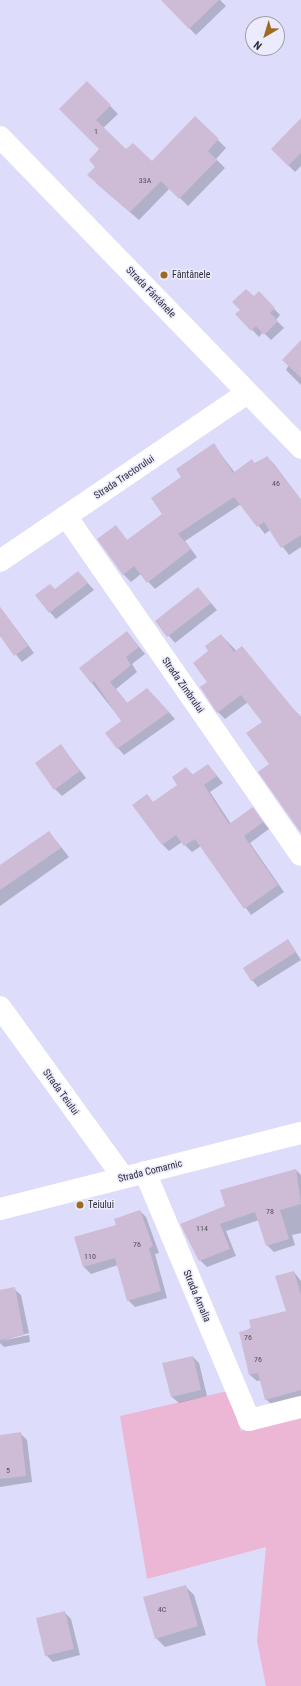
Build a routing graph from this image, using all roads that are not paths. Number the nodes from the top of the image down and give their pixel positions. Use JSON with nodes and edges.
{"nodes":[{"id":1,"x":4,"y":147,"type":"edge"},
{"id":2,"x":248,"y":393,"type":"junction"},
{"id":3,"x":301,"y":448,"type":"edge"},
{"id":4,"x":66,"y":516,"type":"junction"},
{"id":5,"x":0,"y":561,"type":"edge"},
{"id":6,"x":301,"y":855,"type":"edge"},
{"id":7,"x":0,"y":1007,"type":"edge"},
{"id":8,"x":301,"y":1133,"type":"edge"},
{"id":9,"x":145,"y":1172,"type":"junction"},
{"id":10,"x":123,"y":1177,"type":"junction"},
{"id":11,"x":0,"y":1209,"type":"edge"},
{"id":12,"x":301,"y":1407,"type":"edge"}],
"edges":[{"from":1,"to":2,"type":"street","name":"Strada Fântânele"},
{"from":2,"to":3,"type":"street","name":"Strada Fântânele"},
{"from":2,"to":4,"type":"street","name":"Strada Tractorului"},
{"from":4,"to":5,"type":"street","name":"Strada Tractorului"},
{"from":4,"to":6,"type":"street","name":"Strada Zimbrului"},
{"from":7,"to":10,"type":"street","name":"Strada Teiului"},
{"from":8,"to":9,"type":"street","name":"Strada Comarnic"},
{"from":9,"to":10,"type":"street","name":"Strada Comarnic"},
{"from":9,"to":12,"type":"street","name":"Strada Amalia"},
{"from":10,"to":11,"type":"street","name":"Strada Comarnic"}]}
